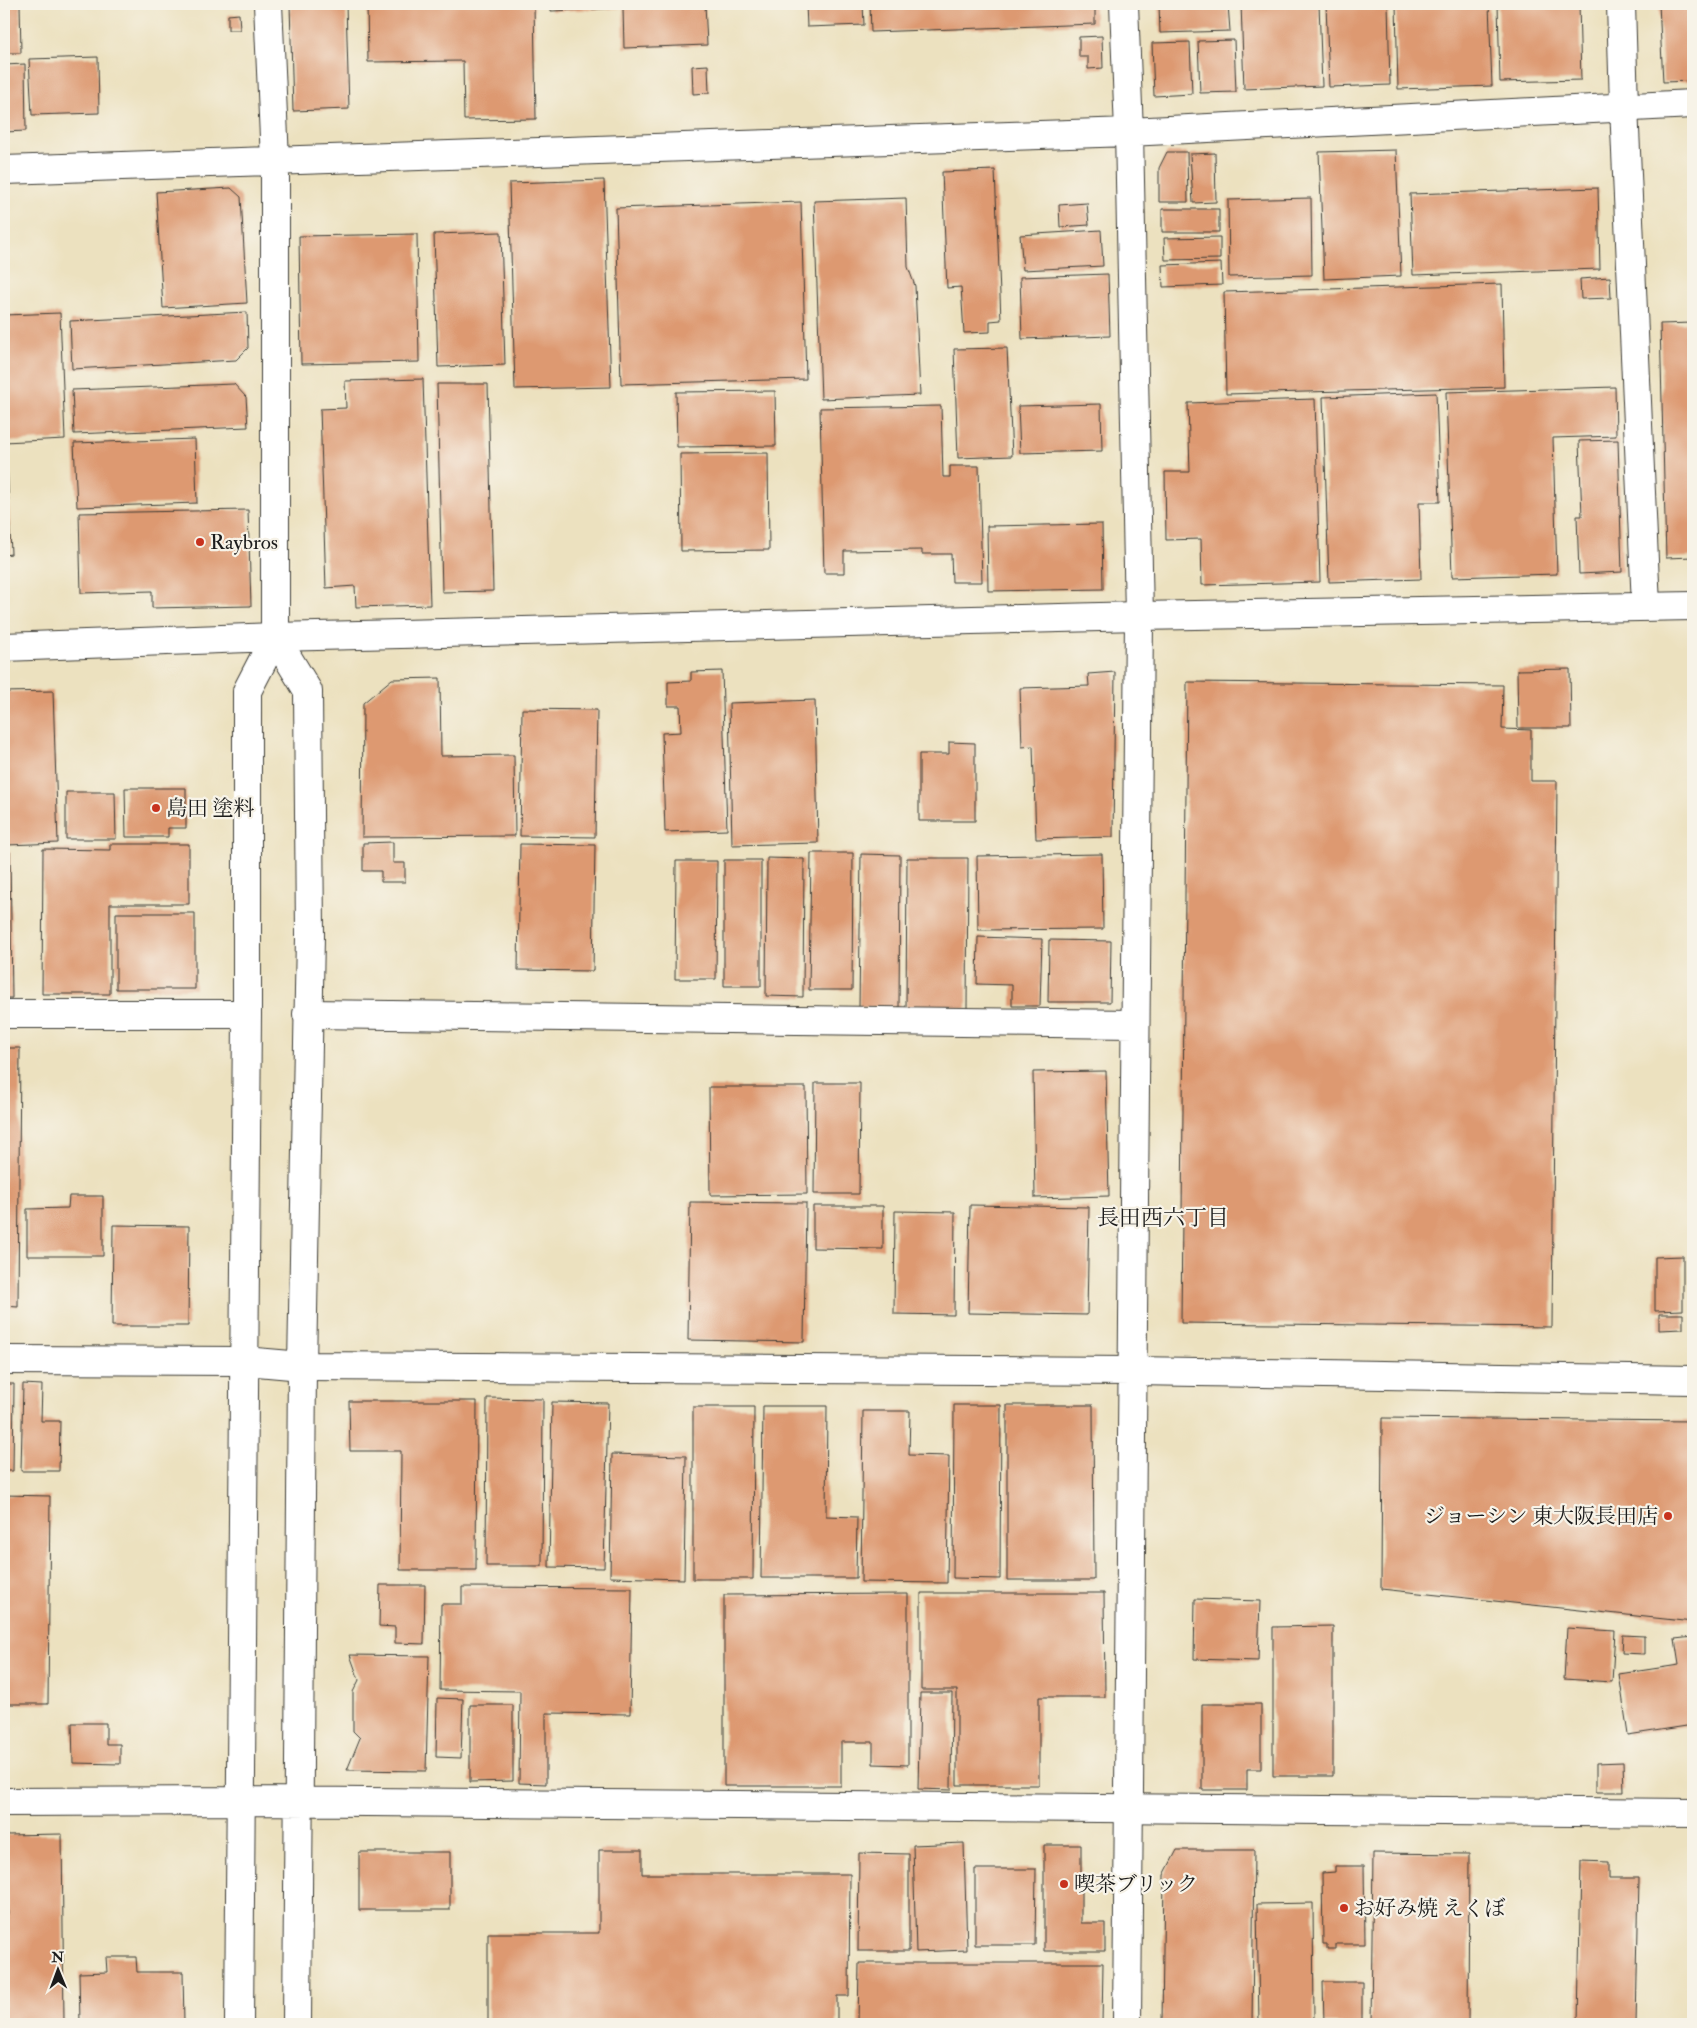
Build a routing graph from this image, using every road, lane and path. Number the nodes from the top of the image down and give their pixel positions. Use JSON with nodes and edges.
{"nodes":[{"id":1,"x":268,"y":4,"type":"edge"},
{"id":2,"x":1124,"y":4,"type":"edge"},
{"id":3,"x":1621,"y":4,"type":"edge"},
{"id":4,"x":1693,"y":104,"type":"edge"},
{"id":5,"x":1624,"y":106,"type":"junction"},
{"id":6,"x":1129,"y":132,"type":"junction"},
{"id":7,"x":275,"y":160,"type":"junction"},
{"id":8,"x":4,"y":170,"type":"edge"},
{"id":9,"x":1646,"y":606,"type":"junction"},
{"id":10,"x":1693,"y":606,"type":"edge"},
{"id":11,"x":1139,"y":616,"type":"junction"},
{"id":12,"x":275,"y":638,"type":"junction"},
{"id":13,"x":4,"y":647,"type":"edge"},
{"id":14,"x":4,"y":1014,"type":"edge"},
{"id":15,"x":247,"y":1014,"type":"junction"},
{"id":16,"x":307,"y":1014,"type":"junction"},
{"id":17,"x":1134,"y":1024,"type":"junction"},
{"id":18,"x":4,"y":1360,"type":"edge"},
{"id":19,"x":245,"y":1361,"type":"junction"},
{"id":20,"x":302,"y":1366,"type":"junction"},
{"id":21,"x":1133,"y":1371,"type":"junction"},
{"id":22,"x":1693,"y":1380,"type":"edge"},
{"id":23,"x":240,"y":1801,"type":"junction"},
{"id":24,"x":4,"y":1802,"type":"edge"},
{"id":25,"x":299,"y":1802,"type":"junction"},
{"id":26,"x":1128,"y":1808,"type":"junction"},
{"id":27,"x":1693,"y":1812,"type":"edge"},
{"id":28,"x":239,"y":2024,"type":"edge"},
{"id":29,"x":297,"y":2024,"type":"edge"},
{"id":30,"x":1127,"y":2024,"type":"edge"}],
"edges":[{"from":1,"to":7,"type":"street"},
{"from":2,"to":6,"type":"street"},
{"from":3,"to":5,"type":"street"},
{"from":4,"to":5,"type":"street"},
{"from":5,"to":6,"type":"street"},
{"from":5,"to":9,"type":"street"},
{"from":6,"to":7,"type":"street"},
{"from":6,"to":11,"type":"street"},
{"from":7,"to":8,"type":"street"},
{"from":7,"to":12,"type":"street"},
{"from":9,"to":10,"type":"street"},
{"from":9,"to":11,"type":"street"},
{"from":11,"to":12,"type":"street"},
{"from":11,"to":17,"type":"street"},
{"from":12,"to":13,"type":"street"},
{"from":12,"to":15,"type":"street"},
{"from":12,"to":16,"type":"street"},
{"from":14,"to":15,"type":"street"},
{"from":15,"to":19,"type":"street"},
{"from":16,"to":17,"type":"street"},
{"from":16,"to":20,"type":"street"},
{"from":17,"to":21,"type":"street"},
{"from":18,"to":19,"type":"street"},
{"from":19,"to":20,"type":"street"},
{"from":19,"to":23,"type":"street"},
{"from":20,"to":21,"type":"street"},
{"from":20,"to":25,"type":"street"},
{"from":21,"to":22,"type":"street"},
{"from":21,"to":26,"type":"street"},
{"from":23,"to":24,"type":"street"},
{"from":23,"to":25,"type":"street"},
{"from":23,"to":28,"type":"street"},
{"from":25,"to":26,"type":"street"},
{"from":25,"to":29,"type":"street"},
{"from":26,"to":27,"type":"street"},
{"from":26,"to":30,"type":"street"}]}
